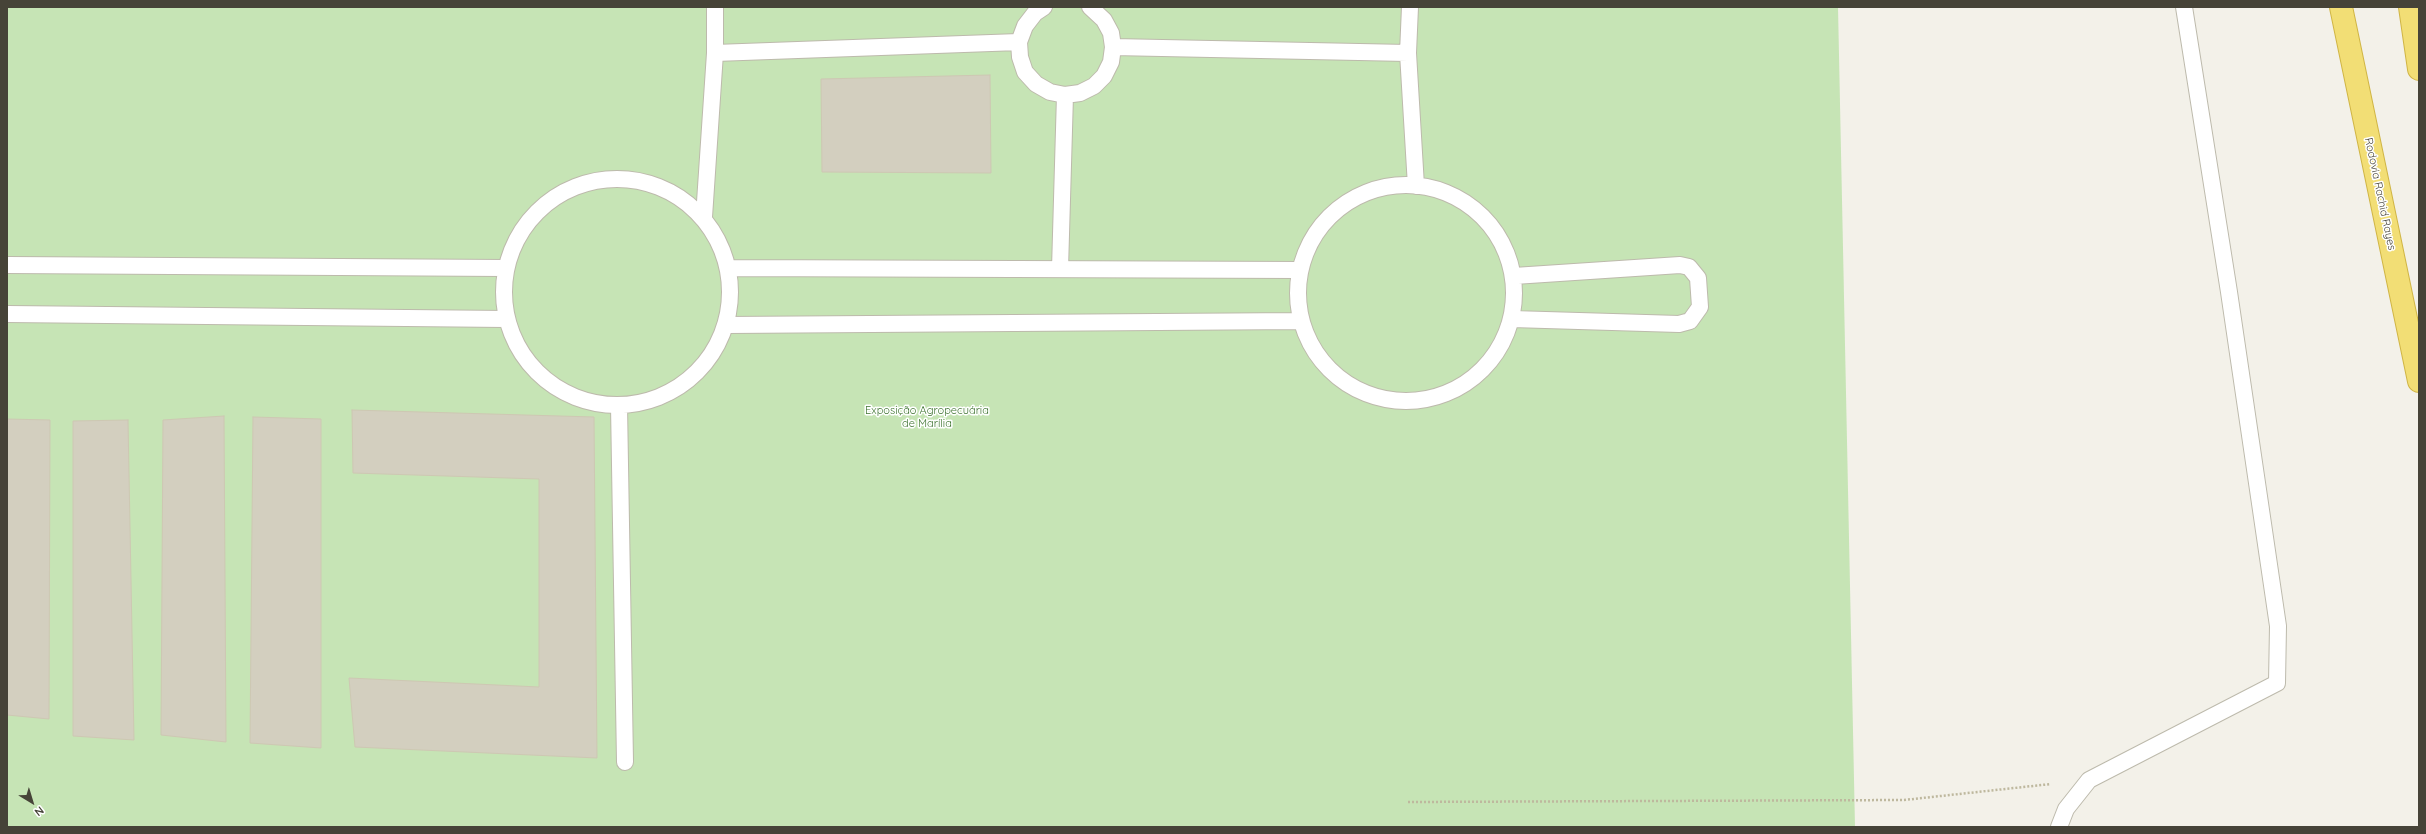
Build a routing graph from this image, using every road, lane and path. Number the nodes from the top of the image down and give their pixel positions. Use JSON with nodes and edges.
{"nodes":[{"id":1,"x":715,"y":7,"type":"edge"},
{"id":2,"x":1044,"y":7,"type":"edge"},
{"id":3,"x":1090,"y":7,"type":"edge"},
{"id":4,"x":1410,"y":7,"type":"edge"},
{"id":5,"x":2184,"y":7,"type":"edge"},
{"id":6,"x":2341,"y":7,"type":"edge"},
{"id":7,"x":2410,"y":7,"type":"edge"},
{"id":8,"x":1019,"y":42,"type":"junction"},
{"id":9,"x":1113,"y":47,"type":"junction"},
{"id":10,"x":715,"y":53,"type":"junction"},
{"id":11,"x":1408,"y":53,"type":"junction"},
{"id":12,"x":2419,"y":69,"type":"edge"},
{"id":13,"x":1065,"y":95,"type":"junction"},
{"id":14,"x":1416,"y":186,"type":"junction"},
{"id":15,"x":704,"y":216,"type":"junction"},
{"id":16,"x":7,"y":265,"type":"edge"},
{"id":17,"x":505,"y":268,"type":"junction"},
{"id":18,"x":729,"y":268,"type":"junction"},
{"id":19,"x":1060,"y":270,"type":"junction"},
{"id":20,"x":1300,"y":270,"type":"junction"},
{"id":21,"x":1514,"y":276,"type":"junction"},
{"id":22,"x":7,"y":314,"type":"edge"},
{"id":23,"x":506,"y":319,"type":"junction"},
{"id":24,"x":1512,"y":319,"type":"junction"},
{"id":25,"x":1301,"y":321,"type":"junction"},
{"id":26,"x":727,"y":325,"type":"junction"},
{"id":27,"x":2419,"y":381,"type":"edge"},
{"id":28,"x":619,"y":405,"type":"junction"},
{"id":29,"x":625,"y":762,"type":"dead end"},
{"id":30,"x":2089,"y":780,"type":"junction"},
{"id":31,"x":1408,"y":802,"type":"dead end"},
{"id":32,"x":2059,"y":827,"type":"edge"}],
"edges":[{"from":1,"to":10,"type":"lane"},
{"from":2,"to":8,"type":"lane"},
{"from":3,"to":9,"type":"lane"},
{"from":4,"to":11,"type":"lane"},
{"from":5,"to":30,"type":"lane"},
{"from":6,"to":27,"type":"highway","name":"Rodovia Rachid Rayes"},
{"from":7,"to":12,"type":"highway"},
{"from":8,"to":10,"type":"lane"},
{"from":8,"to":13,"type":"lane"},
{"from":9,"to":11,"type":"lane"},
{"from":9,"to":13,"type":"lane"},
{"from":10,"to":15,"type":"lane"},
{"from":11,"to":14,"type":"lane"},
{"from":13,"to":19,"type":"lane"},
{"from":14,"to":20,"type":"lane"},
{"from":14,"to":21,"type":"lane"},
{"from":15,"to":17,"type":"lane"},
{"from":15,"to":18,"type":"lane"},
{"from":16,"to":17,"type":"lane"},
{"from":17,"to":23,"type":"lane"},
{"from":18,"to":19,"type":"lane"},
{"from":18,"to":26,"type":"lane"},
{"from":19,"to":20,"type":"lane"},
{"from":20,"to":25,"type":"lane"},
{"from":21,"to":24,"type":"lane"},
{"from":21,"to":24,"type":"lane"},
{"from":22,"to":23,"type":"lane"},
{"from":23,"to":28,"type":"lane"},
{"from":24,"to":25,"type":"lane"},
{"from":25,"to":26,"type":"lane"},
{"from":26,"to":28,"type":"lane"},
{"from":28,"to":29,"type":"lane"},
{"from":30,"to":31,"type":"path"},
{"from":30,"to":32,"type":"lane"}]}
